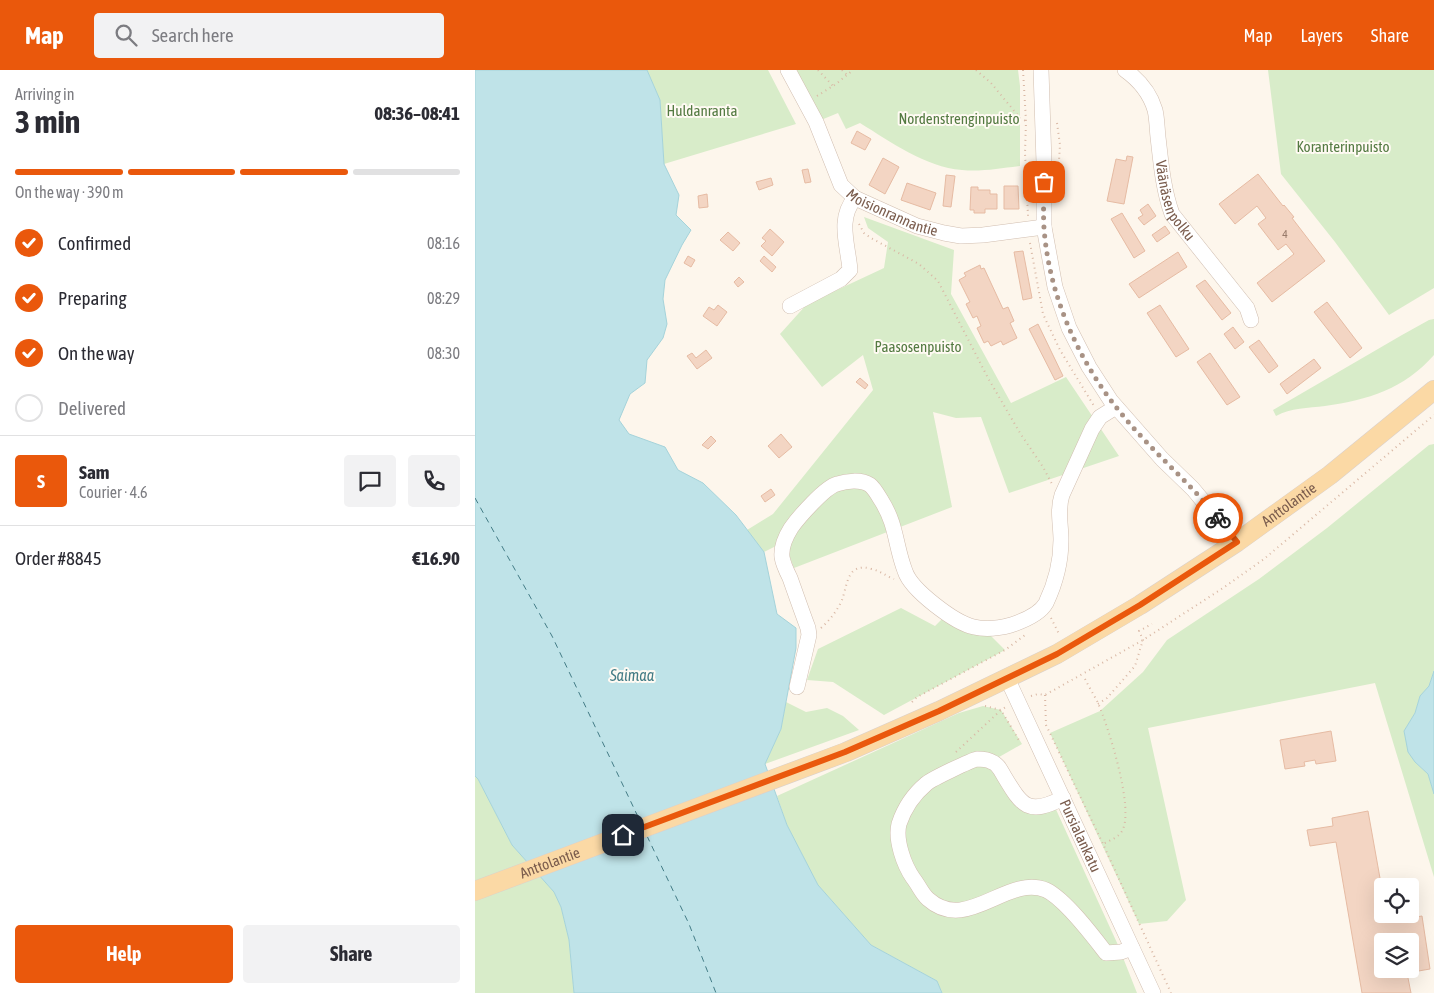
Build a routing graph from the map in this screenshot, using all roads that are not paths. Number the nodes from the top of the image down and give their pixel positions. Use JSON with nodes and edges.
{"nodes":[{"id":1,"x":788,"y":70,"type":"edge"},
{"id":2,"x":1041,"y":70,"type":"edge"},
{"id":3,"x":1125,"y":70,"type":"edge"},
{"id":4,"x":852,"y":202,"type":"junction"},
{"id":5,"x":1044,"y":227,"type":"junction"},
{"id":6,"x":790,"y":306,"type":"dead end"},
{"id":7,"x":1251,"y":320,"type":"dead end"},
{"id":8,"x":1434,"y":390,"type":"edge"},
{"id":9,"x":1116,"y":407,"type":"junction"},
{"id":10,"x":1237,"y":542,"type":"junction"},
{"id":11,"x":1007,"y":678,"type":"junction"},
{"id":12,"x":797,"y":687,"type":"dead end"},
{"id":13,"x":1063,"y":798,"type":"junction"},
{"id":14,"x":475,"y":891,"type":"edge"},
{"id":15,"x":1133,"y":948,"type":"junction"},
{"id":16,"x":1153,"y":993,"type":"edge"}],
"edges":[{"from":1,"to":4,"type":"street","name":"Moisionrannantie"},
{"from":2,"to":5,"type":"street"},
{"from":3,"to":7,"type":"street","name":"Väänäsenpolku"},
{"from":4,"to":5,"type":"street","name":"Moisionrannantie"},
{"from":4,"to":6,"type":"street"},
{"from":5,"to":9,"type":"street"},
{"from":8,"to":10,"type":"main road","name":"Anttolantie"},
{"from":9,"to":10,"type":"street"},
{"from":9,"to":12,"type":"street"},
{"from":10,"to":11,"type":"main road","name":"Anttolantie"},
{"from":11,"to":13,"type":"street","name":"Pursialankatu"},
{"from":11,"to":14,"type":"main road","name":"Anttolantie"},
{"from":13,"to":15,"type":"street","name":"Pursialankatu"},
{"from":13,"to":15,"type":"street"},
{"from":15,"to":16,"type":"street","name":"Pursialankatu"}]}
